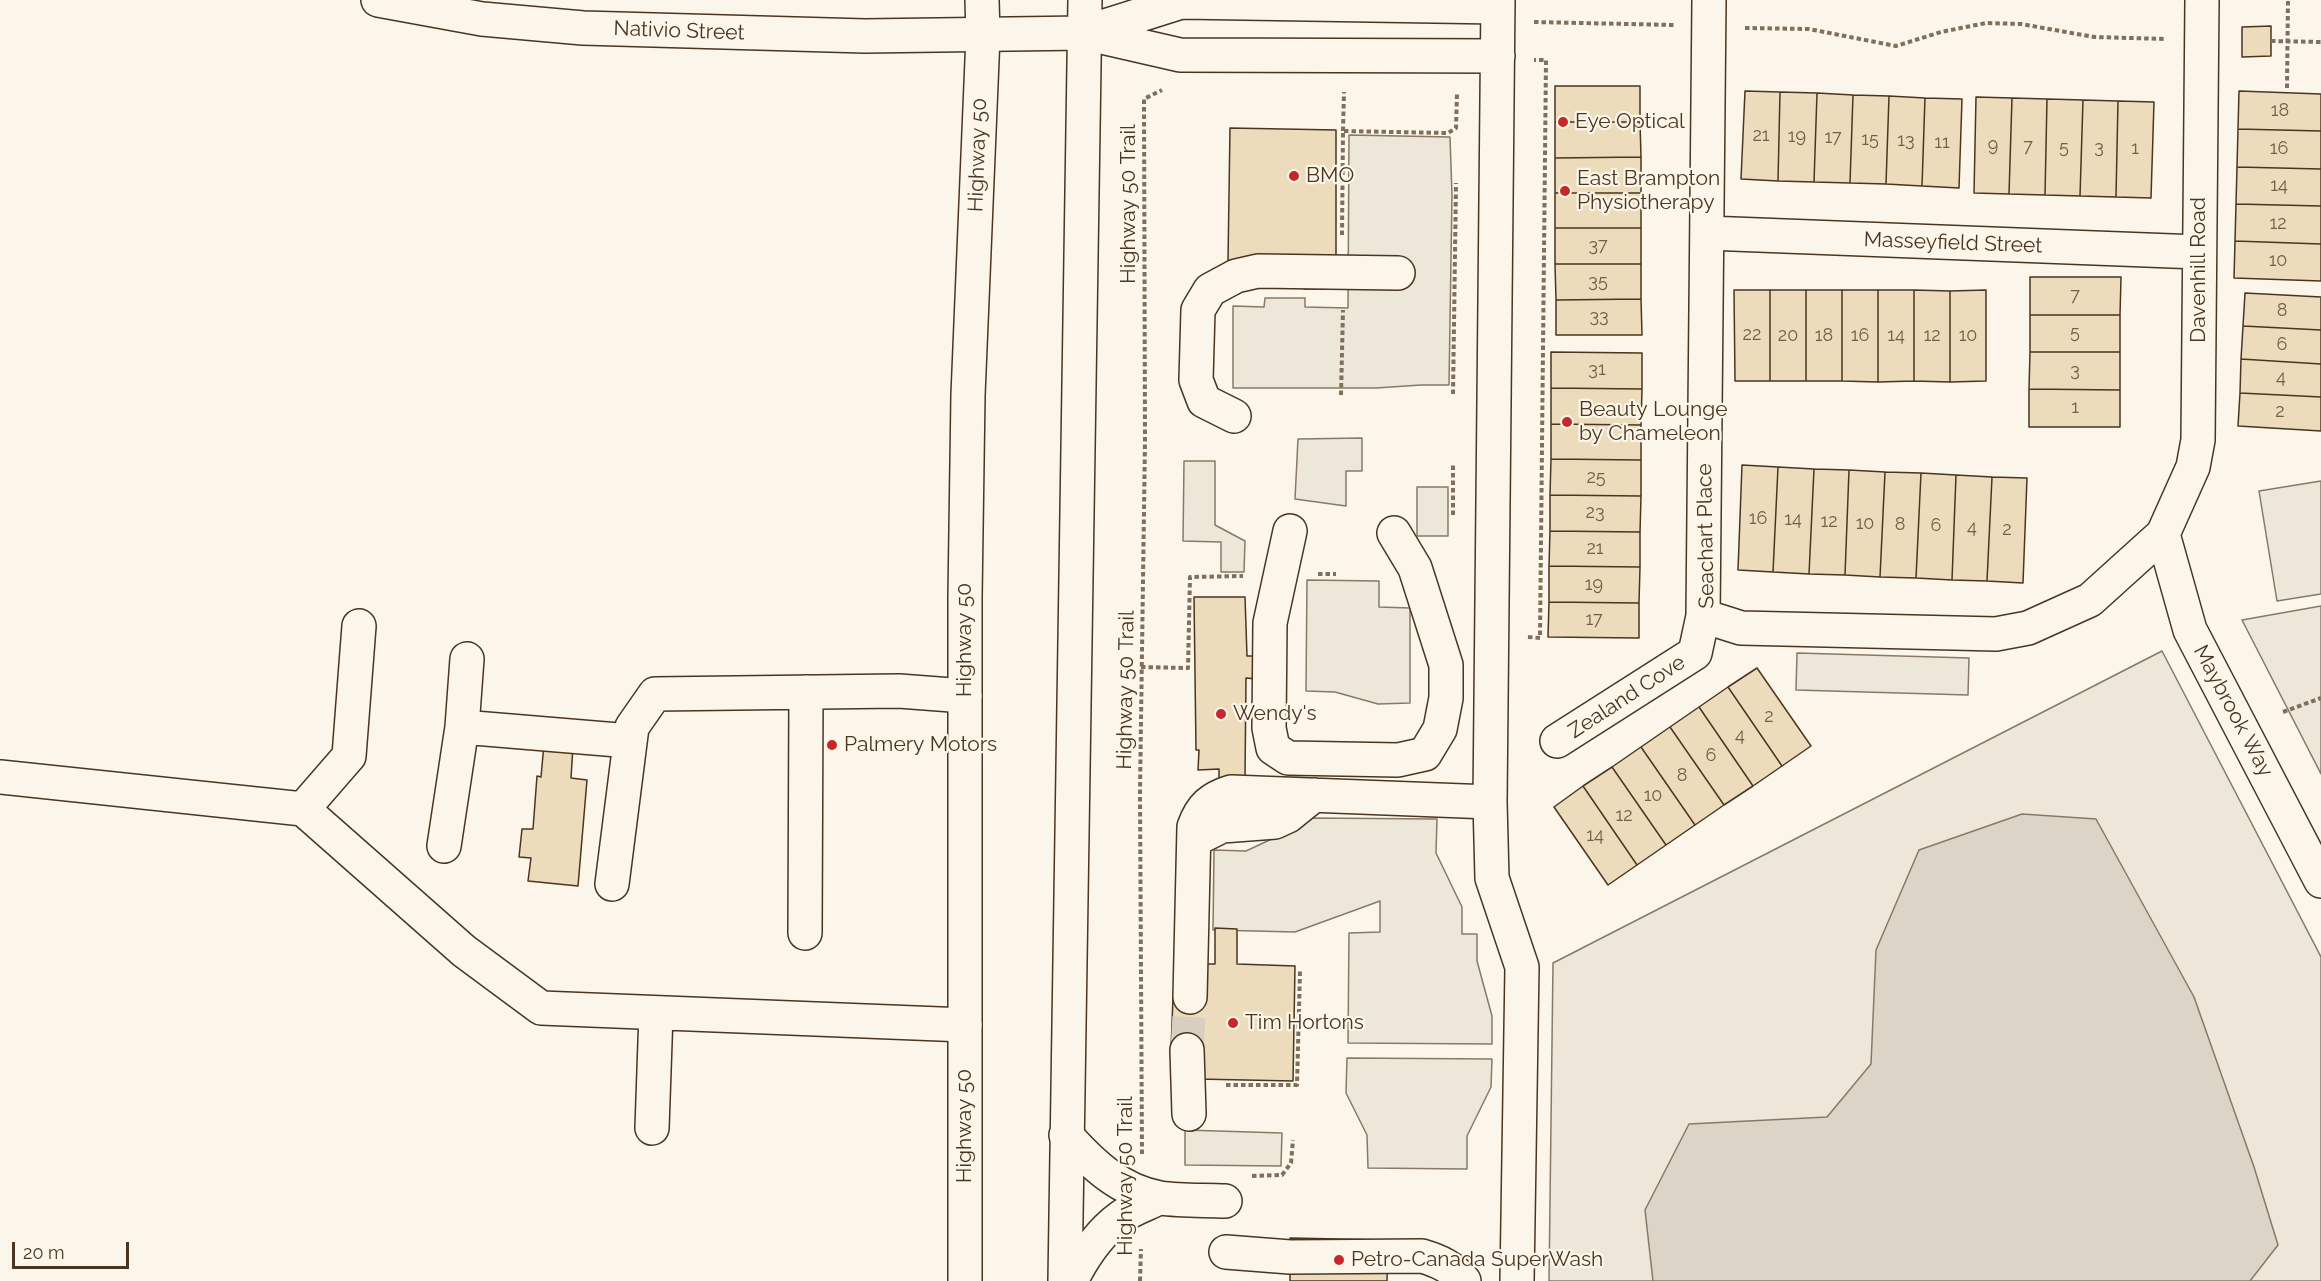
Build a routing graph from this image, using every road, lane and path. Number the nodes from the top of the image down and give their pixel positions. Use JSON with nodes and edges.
{"nodes":[{"id":1,"x":378,"y":0,"type":"edge"},
{"id":2,"x":982,"y":0,"type":"edge"},
{"id":3,"x":1085,"y":0,"type":"edge"},
{"id":4,"x":1709,"y":0,"type":"edge"},
{"id":5,"x":2202,"y":0,"type":"edge"},
{"id":6,"x":2288,"y":0,"type":"edge"},
{"id":7,"x":1498,"y":4,"type":"edge"},
{"id":8,"x":1527,"y":22,"type":"dead end"},
{"id":9,"x":1681,"y":25,"type":"dead end"},
{"id":10,"x":1735,"y":28,"type":"dead end"},
{"id":11,"x":1084,"y":33,"type":"junction"},
{"id":12,"x":983,"y":36,"type":"junction"},
{"id":13,"x":2176,"y":40,"type":"dead end"},
{"id":14,"x":2271,"y":41,"type":"dead end"},
{"id":15,"x":2288,"y":41,"type":"junction"},
{"id":16,"x":2321,"y":42,"type":"edge"},
{"id":17,"x":1513,"y":58,"type":"junction"},
{"id":18,"x":2287,"y":88,"type":"dead end"},
{"id":19,"x":1457,"y":93,"type":"dead end"},
{"id":20,"x":1144,"y":99,"type":"dead end"},
{"id":21,"x":1456,"y":183,"type":"dead end"},
{"id":22,"x":1707,"y":234,"type":"junction"},
{"id":23,"x":1341,"y":246,"type":"dead end"},
{"id":24,"x":2198,"y":252,"type":"junction"},
{"id":25,"x":1398,"y":273,"type":"dead end"},
{"id":26,"x":1343,"y":302,"type":"dead end"},
{"id":27,"x":1453,"y":394,"type":"dead end"},
{"id":28,"x":1341,"y":395,"type":"dead end"},
{"id":29,"x":1234,"y":416,"type":"dead end"},
{"id":30,"x":1290,"y":531,"type":"dead end"},
{"id":31,"x":1394,"y":533,"type":"dead end"},
{"id":32,"x":2163,"y":534,"type":"junction"},
{"id":33,"x":1253,"y":575,"type":"dead end"},
{"id":34,"x":1703,"y":616,"type":"junction"},
{"id":35,"x":359,"y":626,"type":"dead end"},
{"id":36,"x":1519,"y":637,"type":"dead end"},
{"id":37,"x":467,"y":659,"type":"dead end"},
{"id":38,"x":1141,"y":667,"type":"junction"},
{"id":39,"x":806,"y":692,"type":"junction"},
{"id":40,"x":965,"y":696,"type":"junction"},
{"id":41,"x":2321,"y":698,"type":"edge"},
{"id":42,"x":2283,"y":712,"type":"dead end"},
{"id":43,"x":462,"y":727,"type":"junction"},
{"id":44,"x":630,"y":741,"type":"junction"},
{"id":45,"x":1557,"y":741,"type":"dead end"},
{"id":46,"x":0,"y":777,"type":"edge"},
{"id":47,"x":1490,"y":802,"type":"junction"},
{"id":48,"x":303,"y":809,"type":"junction"},
{"id":49,"x":444,"y":846,"type":"dead end"},
{"id":50,"x":2321,"y":881,"type":"edge"},
{"id":51,"x":612,"y":884,"type":"dead end"},
{"id":52,"x":805,"y":933,"type":"dead end"},
{"id":53,"x":1300,"y":972,"type":"dead end"},
{"id":54,"x":1190,"y":997,"type":"tunnel mouth"},
{"id":55,"x":656,"y":1013,"type":"junction"},
{"id":56,"x":965,"y":1025,"type":"junction"},
{"id":57,"x":1187,"y":1050,"type":"tunnel mouth"},
{"id":58,"x":1216,"y":1085,"type":"dead end"},
{"id":59,"x":1189,"y":1114,"type":"dead end"},
{"id":60,"x":652,"y":1128,"type":"dead end"},
{"id":61,"x":1066,"y":1135,"type":"junction"},
{"id":62,"x":1148,"y":1199,"type":"junction"},
{"id":63,"x":1225,"y":1201,"type":"dead end"},
{"id":64,"x":1226,"y":1252,"type":"dead end"},
{"id":65,"x":1460,"y":1280,"type":"edge"},
{"id":66,"x":964,"y":1281,"type":"edge"},
{"id":67,"x":1065,"y":1281,"type":"edge"},
{"id":68,"x":1071,"y":1281,"type":"edge"},
{"id":69,"x":1140,"y":1281,"type":"edge"},
{"id":70,"x":1517,"y":1281,"type":"edge"}],
"edges":[{"from":1,"to":12,"type":"street","name":"Nativio Street"},
{"from":2,"to":12,"type":"street","name":"Highway 50"},
{"from":3,"to":11,"type":"street"},
{"from":4,"to":22,"type":"street","name":"Seachart Place"},
{"from":5,"to":24,"type":"street","name":"Davenhill Road"},
{"from":6,"to":15,"type":"path"},
{"from":7,"to":11,"type":"street"},
{"from":7,"to":17,"type":"street"},
{"from":8,"to":9,"type":"path"},
{"from":10,"to":13,"type":"path"},
{"from":11,"to":12,"type":"street","name":"Nativio Street"},
{"from":11,"to":17,"type":"street"},
{"from":11,"to":61,"type":"street"},
{"from":12,"to":40,"type":"street","name":"Highway 50"},
{"from":14,"to":15,"type":"path"},
{"from":15,"to":16,"type":"path"},
{"from":15,"to":18,"type":"path"},
{"from":17,"to":36,"type":"path"},
{"from":17,"to":47,"type":"street"},
{"from":19,"to":23,"type":"path"},
{"from":20,"to":38,"type":"path","name":"Highway 50 Trail"},
{"from":21,"to":27,"type":"path"},
{"from":22,"to":24,"type":"street","name":"Masseyfield Street"},
{"from":22,"to":34,"type":"street","name":"Seachart Place"},
{"from":24,"to":32,"type":"street","name":"Davenhill Road"},
{"from":25,"to":29,"type":"street"},
{"from":26,"to":28,"type":"path"},
{"from":30,"to":31,"type":"street"},
{"from":32,"to":34,"type":"street","name":"Seachart Place"},
{"from":32,"to":50,"type":"street","name":"Maybrook Way"},
{"from":33,"to":38,"type":"path"},
{"from":34,"to":45,"type":"street","name":"Zealand Cove"},
{"from":35,"to":48,"type":"street"},
{"from":37,"to":43,"type":"street"},
{"from":38,"to":62,"type":"path","name":"Highway 50 Trail"},
{"from":39,"to":40,"type":"street"},
{"from":39,"to":44,"type":"street"},
{"from":39,"to":52,"type":"street"},
{"from":40,"to":56,"type":"street","name":"Highway 50"},
{"from":41,"to":42,"type":"path"},
{"from":43,"to":44,"type":"street"},
{"from":43,"to":49,"type":"street"},
{"from":44,"to":51,"type":"street"},
{"from":46,"to":48,"type":"street"},
{"from":47,"to":54,"type":"street"},
{"from":47,"to":70,"type":"street"},
{"from":48,"to":55,"type":"street"},
{"from":53,"to":58,"type":"path"},
{"from":55,"to":56,"type":"street"},
{"from":55,"to":60,"type":"street"},
{"from":56,"to":66,"type":"street","name":"Highway 50"},
{"from":57,"to":59,"type":"street"},
{"from":61,"to":62,"type":"street"},
{"from":61,"to":67,"type":"street"},
{"from":62,"to":63,"type":"street"},
{"from":62,"to":68,"type":"street"},
{"from":62,"to":69,"type":"path","name":"Highway 50 Trail"},
{"from":64,"to":65,"type":"street"}]}
